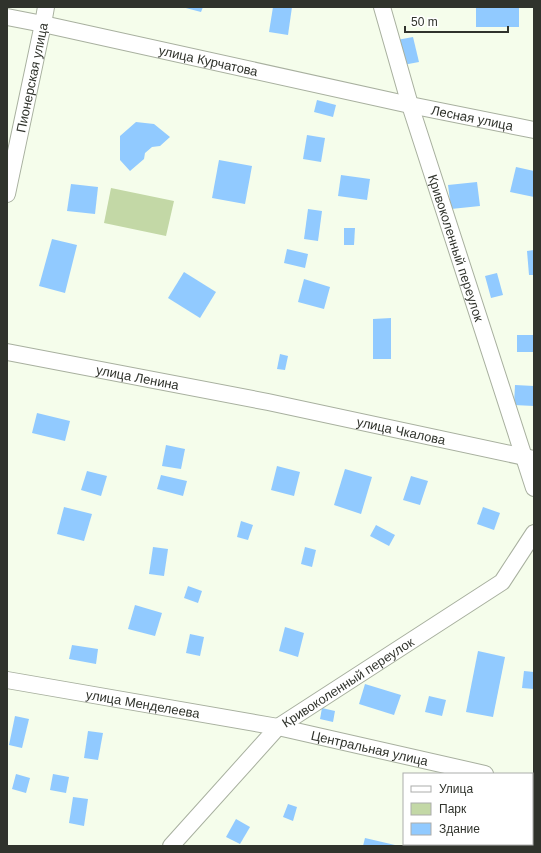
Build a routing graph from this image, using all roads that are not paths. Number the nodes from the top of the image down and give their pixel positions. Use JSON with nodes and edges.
{"nodes":[{"id":1,"x":46,"y":7,"type":"edge"},
{"id":2,"x":382,"y":7,"type":"edge"},
{"id":3,"x":7,"y":18,"type":"edge"},
{"id":4,"x":44,"y":24,"type":"junction"},
{"id":5,"x":410,"y":105,"type":"junction"},
{"id":6,"x":534,"y":130,"type":"edge"},
{"id":7,"x":7,"y":194,"type":"edge"},
{"id":8,"x":7,"y":352,"type":"edge"},
{"id":9,"x":268,"y":402,"type":"joint"},
{"id":10,"x":529,"y":458,"type":"edge"},
{"id":11,"x":534,"y":488,"type":"edge"},
{"id":12,"x":534,"y":533,"type":"edge"},
{"id":13,"x":7,"y":680,"type":"edge"},
{"id":14,"x":278,"y":727,"type":"junction"},
{"id":15,"x":481,"y":773,"type":"edge"},
{"id":16,"x":171,"y":846,"type":"edge"}],
"edges":[{"from":1,"to":4,"type":"street","name":"Пионерская улица"},
{"from":2,"to":5,"type":"street","name":"Кривоколенный переулок"},
{"from":3,"to":4,"type":"street","name":"улица Курчатова"},
{"from":4,"to":5,"type":"street","name":"улица Курчатова"},
{"from":4,"to":7,"type":"street","name":"Пионерская улица"},
{"from":5,"to":6,"type":"street","name":"Лесная улица"},
{"from":5,"to":10,"type":"street","name":"Кривоколенный переулок"},
{"from":8,"to":9,"type":"street","name":"улица Ленина"},
{"from":9,"to":10,"type":"street","name":"улица Чкалова"},
{"from":10,"to":11,"type":"street","name":"Кривоколенный переулок"},
{"from":12,"to":14,"type":"street","name":"Кривоколенный переулок"},
{"from":13,"to":14,"type":"street","name":"улица Менделеева"},
{"from":14,"to":15,"type":"street","name":"Центральная улица"},
{"from":14,"to":16,"type":"street","name":"Кривоколенный переулок"}]}
